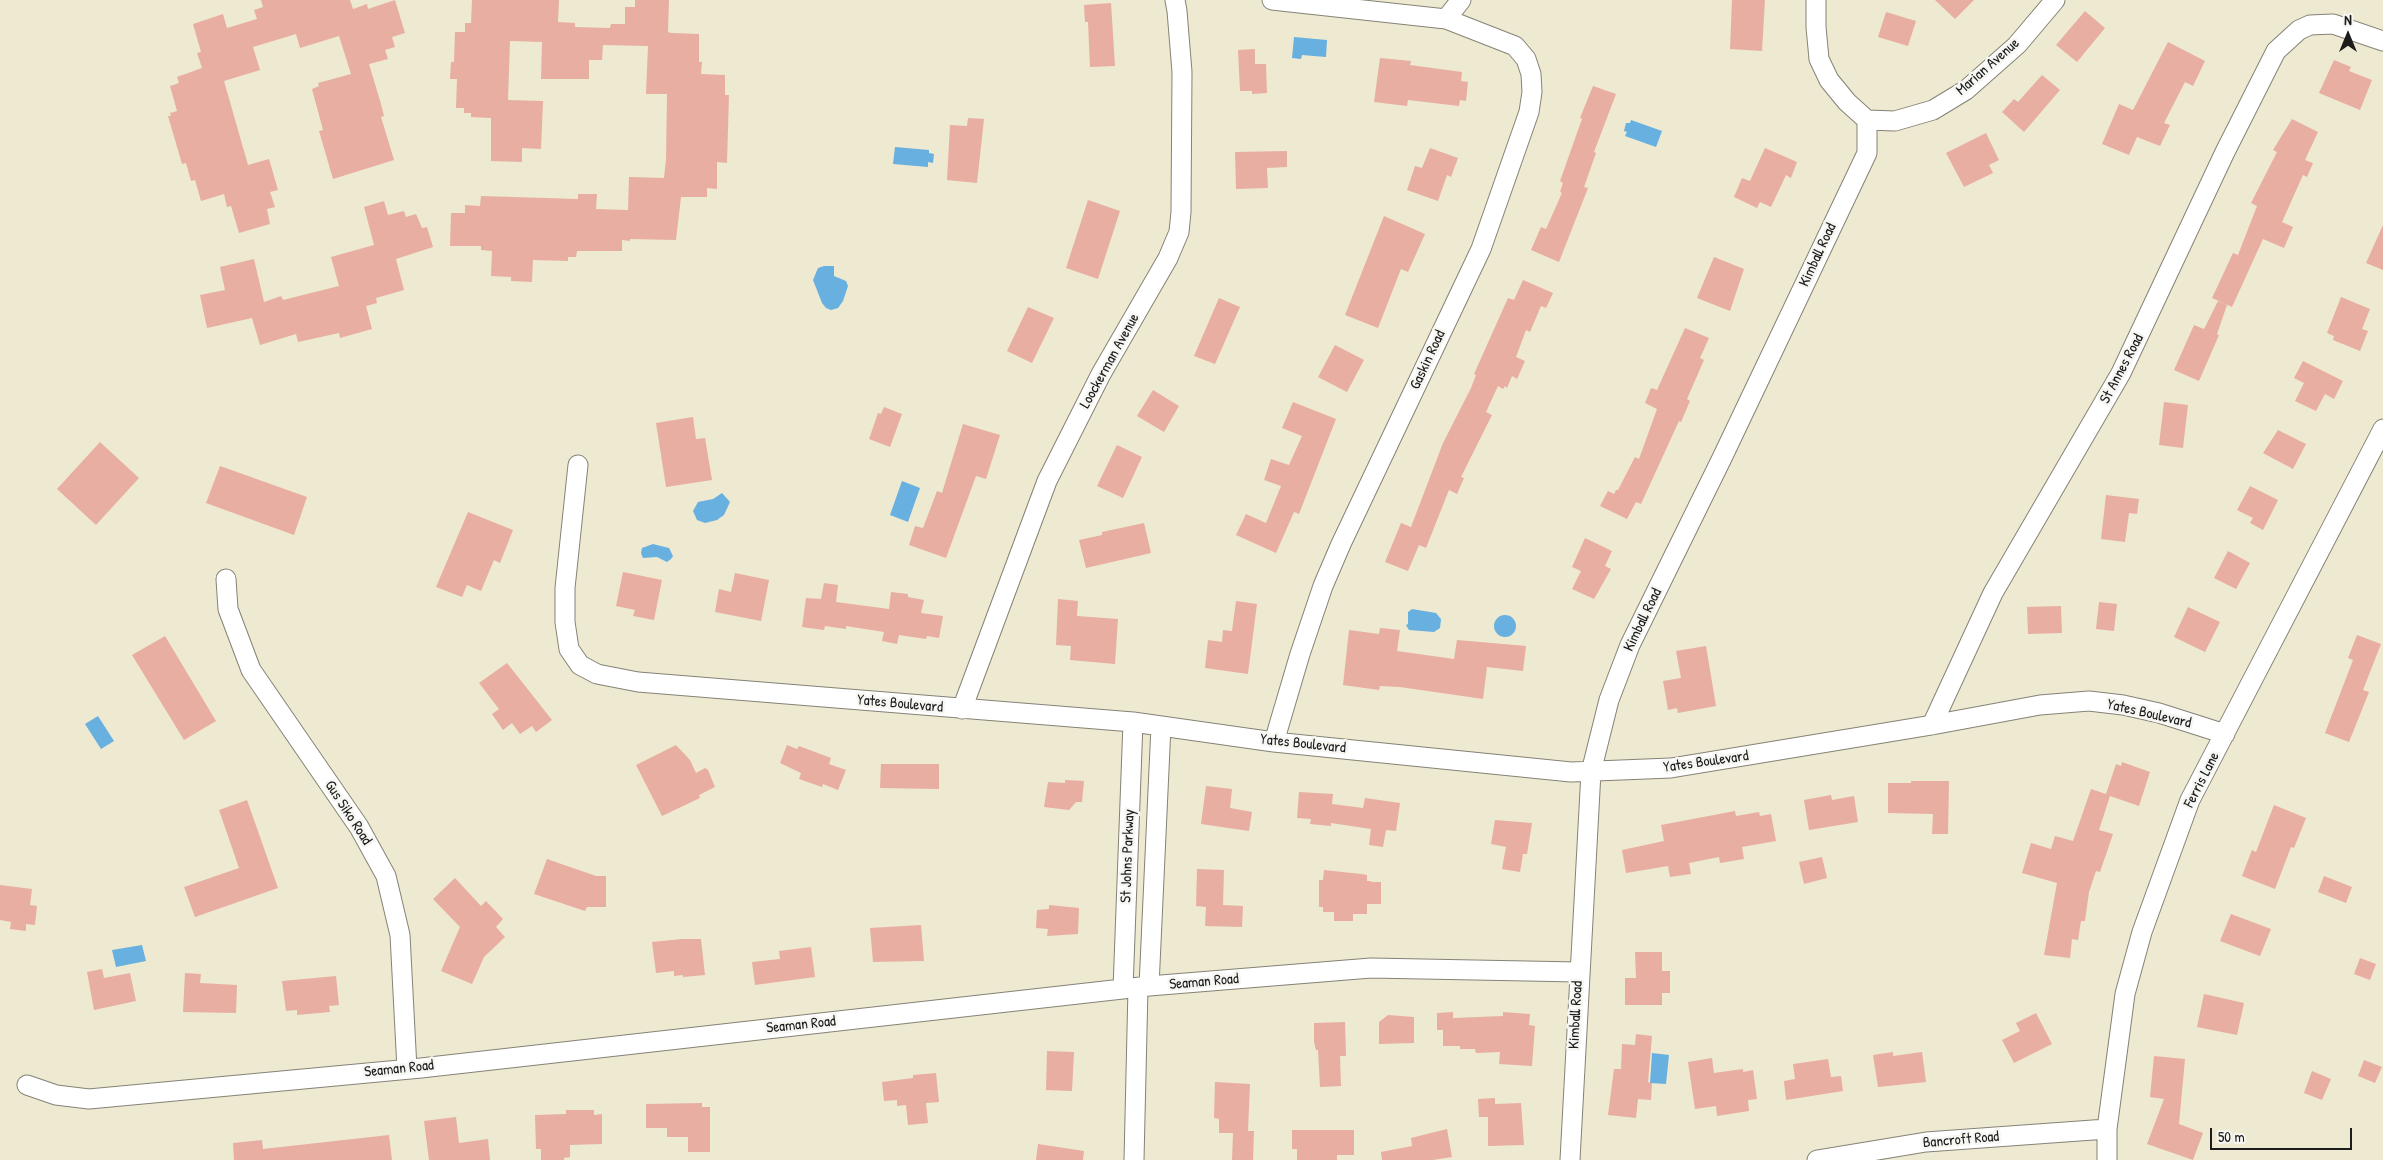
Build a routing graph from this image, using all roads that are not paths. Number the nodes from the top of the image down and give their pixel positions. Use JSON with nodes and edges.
{"nodes":[{"id":1,"x":1175,"y":0,"type":"edge"},
{"id":2,"x":1272,"y":0,"type":"edge"},
{"id":3,"x":1461,"y":0,"type":"edge"},
{"id":4,"x":1816,"y":0,"type":"edge"},
{"id":5,"x":2055,"y":0,"type":"edge"},
{"id":6,"x":1446,"y":19,"type":"junction"},
{"id":7,"x":2383,"y":41,"type":"edge"},
{"id":8,"x":1867,"y":120,"type":"junction"},
{"id":9,"x":2383,"y":429,"type":"edge"},
{"id":10,"x":578,"y":465,"type":"dead end"},
{"id":11,"x":226,"y":579,"type":"dead end"},
{"id":12,"x":962,"y":709,"type":"junction"},
{"id":13,"x":1133,"y":722,"type":"junction"},
{"id":14,"x":1932,"y":725,"type":"junction"},
{"id":15,"x":1160,"y":726,"type":"junction"},
{"id":16,"x":2225,"y":734,"type":"junction"},
{"id":17,"x":1274,"y":742,"type":"junction"},
{"id":18,"x":1590,"y":772,"type":"junction"},
{"id":19,"x":1578,"y":972,"type":"junction"},
{"id":20,"x":1137,"y":988,"type":"junction"},
{"id":21,"x":407,"y":1069,"type":"junction"},
{"id":22,"x":27,"y":1085,"type":"dead end"},
{"id":23,"x":2106,"y":1129,"type":"junction"},
{"id":24,"x":1134,"y":1160,"type":"edge"},
{"id":25,"x":1570,"y":1160,"type":"edge"},
{"id":26,"x":1817,"y":1160,"type":"edge"},
{"id":27,"x":2107,"y":1160,"type":"edge"}],
"edges":[{"from":1,"to":12,"type":"street","name":"Loockerman Avenue"},
{"from":2,"to":6,"type":"street","name":"Gaskin Road"},
{"from":3,"to":6,"type":"street"},
{"from":4,"to":8,"type":"street"},
{"from":5,"to":8,"type":"street","name":"Marian Avenue"},
{"from":6,"to":17,"type":"street","name":"Gaskin Road"},
{"from":7,"to":14,"type":"street","name":"St Annes Road"},
{"from":8,"to":18,"type":"street","name":"Kimball Road"},
{"from":9,"to":16,"type":"street","name":"Ferris Lane"},
{"from":10,"to":12,"type":"street","name":"Yates Boulevard"},
{"from":11,"to":21,"type":"street","name":"Gus Siko Road"},
{"from":12,"to":13,"type":"street","name":"Yates Boulevard"},
{"from":13,"to":15,"type":"street","name":"Yates Boulevard"},
{"from":13,"to":20,"type":"street","name":"St Johns Parkway"},
{"from":14,"to":16,"type":"street","name":"Yates Boulevard"},
{"from":14,"to":18,"type":"street","name":"Yates Boulevard"},
{"from":15,"to":17,"type":"street","name":"Yates Boulevard"},
{"from":15,"to":20,"type":"street","name":"St Johns Parkway"},
{"from":16,"to":23,"type":"street","name":"Ferris Lane"},
{"from":17,"to":18,"type":"street","name":"Yates Boulevard"},
{"from":18,"to":19,"type":"street","name":"Kimball Road"},
{"from":19,"to":20,"type":"street","name":"Seaman Road"},
{"from":19,"to":25,"type":"street","name":"Kimball Road"},
{"from":20,"to":21,"type":"street","name":"Seaman Road"},
{"from":20,"to":24,"type":"street","name":"St Johns Parkway"},
{"from":21,"to":22,"type":"street","name":"Seaman Road"},
{"from":23,"to":26,"type":"street","name":"Bancroft Road"},
{"from":23,"to":27,"type":"street","name":"Ferris Lane"}]}
